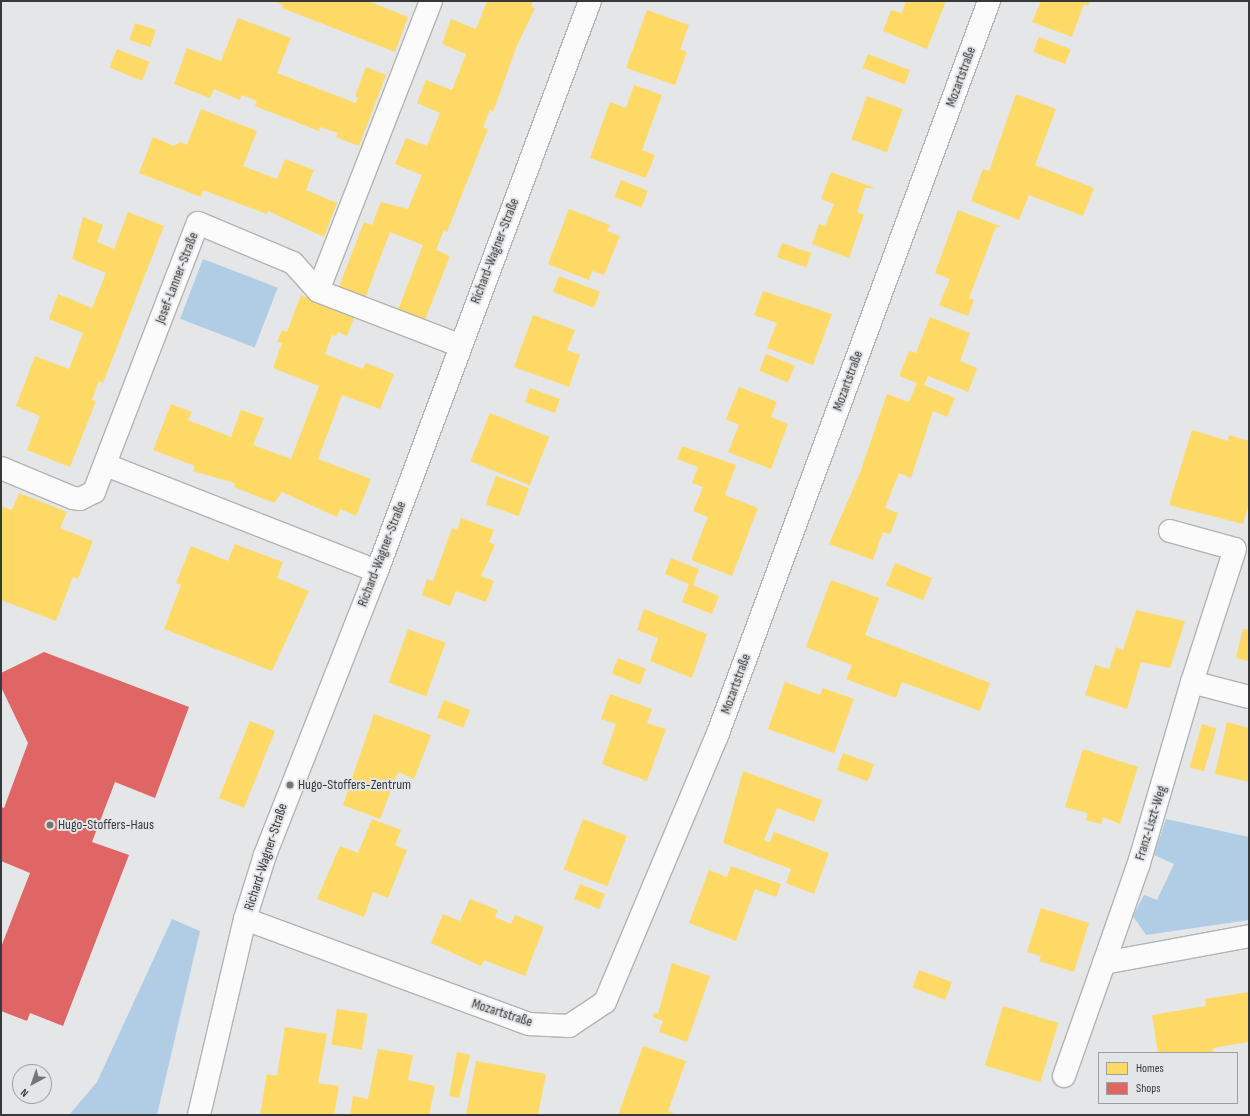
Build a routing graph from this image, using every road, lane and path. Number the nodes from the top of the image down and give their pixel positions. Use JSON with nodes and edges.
{"nodes":[{"id":1,"x":431,"y":1,"type":"edge"},
{"id":2,"x":590,"y":1,"type":"edge"},
{"id":3,"x":989,"y":1,"type":"edge"},
{"id":4,"x":318,"y":291,"type":"junction"},
{"id":5,"x":459,"y":346,"type":"junction"},
{"id":6,"x":106,"y":465,"type":"junction"},
{"id":7,"x":1,"y":468,"type":"edge"},
{"id":8,"x":1170,"y":531,"type":"dead end"},
{"id":9,"x":1242,"y":551,"type":"edge"},
{"id":10,"x":377,"y":571,"type":"junction"},
{"id":11,"x":1192,"y":682,"type":"junction"},
{"id":12,"x":1249,"y":696,"type":"edge"},
{"id":13,"x":245,"y":919,"type":"junction"},
{"id":14,"x":1249,"y":936,"type":"edge"},
{"id":15,"x":1104,"y":963,"type":"junction"},
{"id":16,"x":1064,"y":1076,"type":"dead end"},
{"id":17,"x":199,"y":1115,"type":"edge"}],
"edges":[{"from":1,"to":4,"type":"street"},
{"from":2,"to":5,"type":"street","name":"Richard-Wagner-Straße"},
{"from":3,"to":13,"type":"street","name":"Mozartstraße"},
{"from":4,"to":5,"type":"street","name":"Josef-Lanner-Straße"},
{"from":4,"to":6,"type":"street","name":"Josef-Lanner-Straße"},
{"from":5,"to":10,"type":"street","name":"Richard-Wagner-Straße"},
{"from":6,"to":7,"type":"street","name":"Josef-Lanner-Straße"},
{"from":6,"to":10,"type":"street"},
{"from":8,"to":9,"type":"street","name":"Franz-Liszt-Weg"},
{"from":9,"to":11,"type":"street","name":"Franz-Liszt-Weg"},
{"from":10,"to":13,"type":"street","name":"Richard-Wagner-Straße"},
{"from":11,"to":12,"type":"street"},
{"from":11,"to":15,"type":"street","name":"Franz-Liszt-Weg"},
{"from":13,"to":17,"type":"street","name":"Richard-Wagner-Straße"},
{"from":14,"to":15,"type":"street"},
{"from":15,"to":16,"type":"street","name":"Franz-Liszt-Weg"}]}
